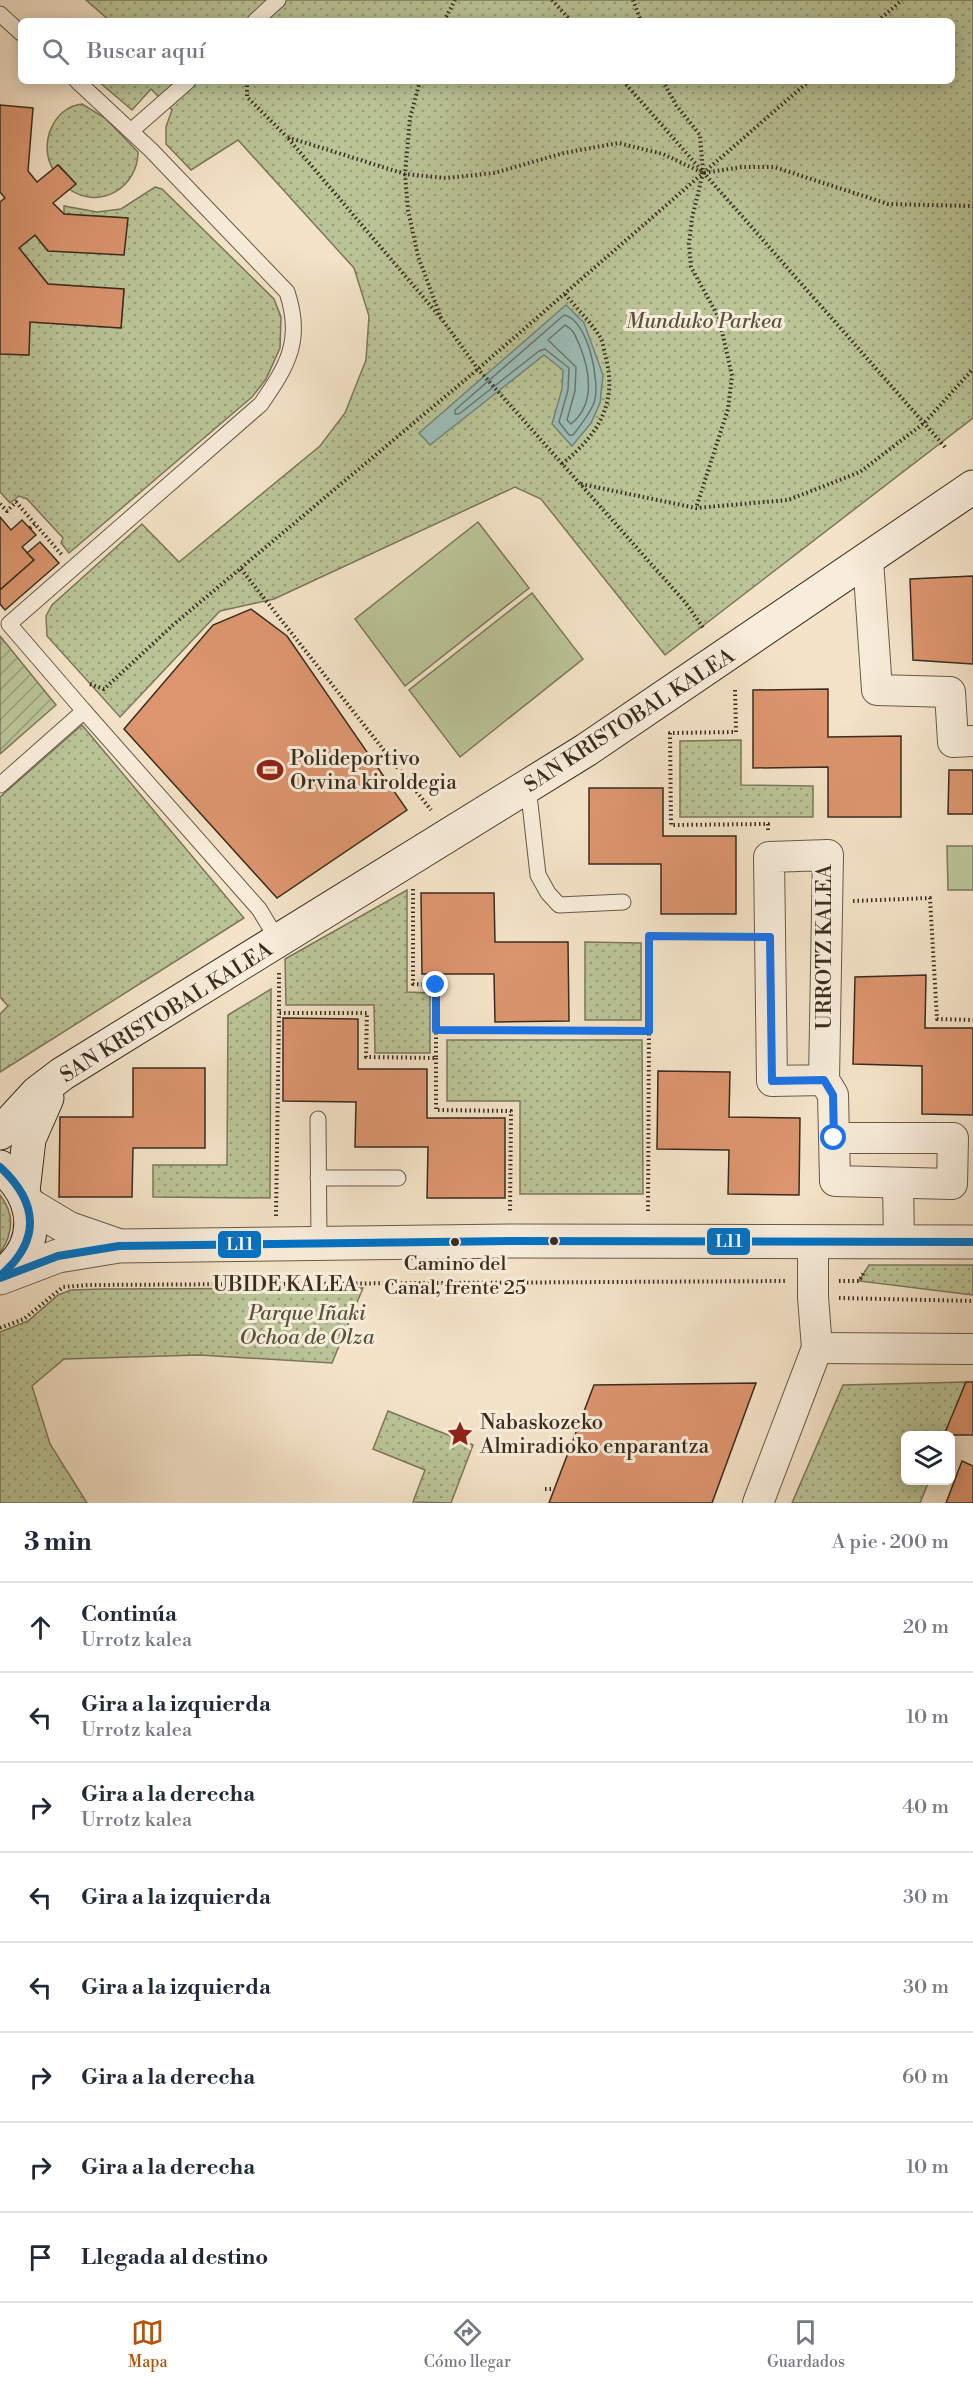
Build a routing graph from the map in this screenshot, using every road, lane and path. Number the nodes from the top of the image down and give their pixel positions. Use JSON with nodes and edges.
{"nodes":[{"id":1,"x":278,"y":0,"type":"edge"},
{"id":2,"x":456,"y":0,"type":"edge"},
{"id":3,"x":552,"y":0,"type":"edge"},
{"id":4,"x":633,"y":0,"type":"edge"},
{"id":5,"x":902,"y":0,"type":"edge"},
{"id":6,"x":0,"y":14,"type":"edge"},
{"id":7,"x":258,"y":18,"type":"edge"},
{"id":8,"x":446,"y":18,"type":"edge"},
{"id":9,"x":568,"y":18,"type":"edge"},
{"id":10,"x":640,"y":18,"type":"edge"},
{"id":11,"x":881,"y":18,"type":"edge"},
{"id":12,"x":18,"y":30,"type":"edge"},
{"id":13,"x":80,"y":84,"type":"edge"},
{"id":14,"x":185,"y":84,"type":"edge"},
{"id":15,"x":247,"y":84,"type":"edge"},
{"id":16,"x":419,"y":84,"type":"edge"},
{"id":17,"x":626,"y":84,"type":"edge"},
{"id":18,"x":665,"y":84,"type":"edge"},
{"id":19,"x":806,"y":84,"type":"edge"},
{"id":20,"x":131,"y":131,"type":"junction"},
{"id":21,"x":287,"y":137,"type":"junction"},
{"id":22,"x":703,"y":173,"type":"junction"},
{"id":23,"x":405,"y":174,"type":"junction"},
{"id":24,"x":973,"y":206,"type":"edge"},
{"id":25,"x":564,"y":294,"type":"junction"},
{"id":26,"x":441,"y":318,"type":"junction"},
{"id":27,"x":973,"y":369,"type":"edge"},
{"id":28,"x":480,"y":370,"type":"junction"},
{"id":29,"x":924,"y":423,"type":"junction"},
{"id":30,"x":945,"y":447,"type":"dead end"},
{"id":31,"x":562,"y":464,"type":"junction"},
{"id":32,"x":579,"y":484,"type":"junction"},
{"id":33,"x":973,"y":487,"type":"edge"},
{"id":34,"x":0,"y":504,"type":"edge"},
{"id":35,"x":696,"y":508,"type":"junction"},
{"id":36,"x":35,"y":524,"type":"junction"},
{"id":37,"x":30,"y":528,"type":"dead end"},
{"id":38,"x":64,"y":557,"type":"dead end"},
{"id":39,"x":868,"y":560,"type":"junction"},
{"id":40,"x":241,"y":569,"type":"junction"},
{"id":41,"x":5,"y":619,"type":"edge"},
{"id":42,"x":704,"y":629,"type":"dead end"},
{"id":43,"x":90,"y":684,"type":"dead end"},
{"id":44,"x":735,"y":690,"type":"dead end"},
{"id":45,"x":84,"y":711,"type":"junction"},
{"id":46,"x":973,"y":741,"type":"edge"},
{"id":47,"x":0,"y":785,"type":"edge"},
{"id":48,"x":528,"y":786,"type":"junction"},
{"id":49,"x":432,"y":810,"type":"dead end"},
{"id":50,"x":769,"y":857,"type":"junction"},
{"id":51,"x":413,"y":858,"type":"junction"},
{"id":52,"x":623,"y":902,"type":"dead end"},
{"id":53,"x":827,"y":902,"type":"junction"},
{"id":54,"x":770,"y":937,"type":"junction"},
{"id":55,"x":279,"y":942,"type":"junction"},
{"id":56,"x":279,"y":1013,"type":"junction"},
{"id":57,"x":973,"y":1020,"type":"edge"},
{"id":58,"x":436,"y":1030,"type":"junction"},
{"id":59,"x":649,"y":1031,"type":"junction"},
{"id":60,"x":436,"y":1058,"type":"junction"},
{"id":61,"x":824,"y":1080,"type":"junction"},
{"id":62,"x":53,"y":1083,"type":"junction"},
{"id":63,"x":318,"y":1119,"type":"dead end"},
{"id":64,"x":0,"y":1133,"type":"edge"},
{"id":65,"x":834,"y":1138,"type":"junction"},
{"id":66,"x":0,"y":1167,"type":"edge"},
{"id":67,"x":318,"y":1178,"type":"junction"},
{"id":68,"x":398,"y":1178,"type":"dead end"},
{"id":69,"x":898,"y":1183,"type":"junction"},
{"id":70,"x":26,"y":1197,"type":"junction"},
{"id":71,"x":510,"y":1241,"type":"junction"},
{"id":72,"x":648,"y":1242,"type":"junction"},
{"id":73,"x":899,"y":1242,"type":"junction"},
{"id":74,"x":973,"y":1242,"type":"edge"},
{"id":75,"x":319,"y":1243,"type":"junction"},
{"id":76,"x":813,"y":1243,"type":"junction"},
{"id":77,"x":276,"y":1244,"type":"junction"},
{"id":78,"x":119,"y":1246,"type":"junction"},
{"id":79,"x":0,"y":1277,"type":"edge"},
{"id":80,"x":788,"y":1281,"type":"dead end"},
{"id":81,"x":813,"y":1297,"type":"junction"},
{"id":82,"x":973,"y":1301,"type":"edge"},
{"id":83,"x":0,"y":1328,"type":"edge"},
{"id":84,"x":817,"y":1348,"type":"junction"},
{"id":85,"x":973,"y":1349,"type":"edge"},
{"id":86,"x":545,"y":1489,"type":"dead end"},
{"id":87,"x":554,"y":1489,"type":"dead end"},
{"id":88,"x":758,"y":1503,"type":"edge"}],
"edges":[{"from":1,"to":7,"type":"lane"},
{"from":2,"to":8,"type":"path"},
{"from":3,"to":9,"type":"path"},
{"from":4,"to":10,"type":"path"},
{"from":5,"to":11,"type":"path"},
{"from":6,"to":12,"type":"lane"},
{"from":13,"to":20,"type":"lane"},
{"from":14,"to":20,"type":"lane"},
{"from":15,"to":21,"type":"path"},
{"from":16,"to":23,"type":"path"},
{"from":17,"to":22,"type":"path"},
{"from":18,"to":22,"type":"path"},
{"from":19,"to":22,"type":"path"},
{"from":20,"to":41,"type":"lane"},
{"from":21,"to":23,"type":"path"},
{"from":21,"to":26,"type":"path"},
{"from":22,"to":23,"type":"path"},
{"from":22,"to":24,"type":"path"},
{"from":22,"to":25,"type":"path"},
{"from":22,"to":29,"type":"path"},
{"from":22,"to":35,"type":"path"},
{"from":23,"to":26,"type":"path"},
{"from":25,"to":28,"type":"path"},
{"from":25,"to":31,"type":"path"},
{"from":26,"to":28,"type":"path"},
{"from":27,"to":29,"type":"path"},
{"from":28,"to":31,"type":"path"},
{"from":28,"to":40,"type":"path"},
{"from":29,"to":30,"type":"path"},
{"from":29,"to":35,"type":"path"},
{"from":31,"to":32,"type":"path"},
{"from":32,"to":35,"type":"path"},
{"from":32,"to":42,"type":"path"},
{"from":33,"to":39,"type":"main road","name":"SAN KRISTOBAL KALEA"},
{"from":34,"to":36,"type":"path"},
{"from":36,"to":37,"type":"path"},
{"from":36,"to":38,"type":"path"},
{"from":39,"to":46,"type":"street"},
{"from":39,"to":48,"type":"main road","name":"SAN KRISTOBAL KALEA"},
{"from":40,"to":43,"type":"path"},
{"from":40,"to":49,"type":"path"},
{"from":41,"to":45,"type":"lane","name":"SAN KRISTOBAL KALEA"},
{"from":44,"to":50,"type":"path"},
{"from":45,"to":47,"type":"lane"},
{"from":45,"to":55,"type":"lane","name":"SAN KRISTOBAL KALEA"},
{"from":48,"to":51,"type":"main road","name":"SAN KRISTOBAL KALEA"},
{"from":48,"to":52,"type":"lane"},
{"from":50,"to":53,"type":"street","name":"URROTZ KALEA"},
{"from":50,"to":54,"type":"street"},
{"from":51,"to":55,"type":"main road","name":"SAN KRISTOBAL KALEA"},
{"from":51,"to":58,"type":"path"},
{"from":53,"to":57,"type":"path"},
{"from":53,"to":61,"type":"street","name":"URROTZ KALEA"},
{"from":54,"to":59,"type":"path"},
{"from":54,"to":61,"type":"street"},
{"from":55,"to":56,"type":"path"},
{"from":55,"to":62,"type":"main road","name":"SAN KRISTOBAL KALEA"},
{"from":56,"to":60,"type":"path"},
{"from":56,"to":77,"type":"path"},
{"from":58,"to":59,"type":"path"},
{"from":58,"to":60,"type":"path"},
{"from":59,"to":72,"type":"path"},
{"from":60,"to":71,"type":"path"},
{"from":61,"to":65,"type":"street","name":"URROTZ KALEA"},
{"from":62,"to":64,"type":"main road","name":"SAN KRISTOBAL KALEA"},
{"from":62,"to":70,"type":"main road","name":"SAN KRISTOBAL KALEA"},
{"from":63,"to":67,"type":"lane"},
{"from":65,"to":69,"type":"street","name":"URROTZ KALEA"},
{"from":65,"to":69,"type":"street","name":"URROTZ KALEA"},
{"from":66,"to":70,"type":"main road","name":"UBIDE KALEA"},
{"from":67,"to":68,"type":"lane"},
{"from":67,"to":75,"type":"lane"},
{"from":69,"to":73,"type":"street"},
{"from":70,"to":78,"type":"main road","name":"UBIDE KALEA"},
{"from":70,"to":79,"type":"main road","name":"SAN KRISTOBAL KALEA"},
{"from":71,"to":72,"type":"main road","name":"UBIDE KALEA"},
{"from":71,"to":75,"type":"main road","name":"UBIDE KALEA"},
{"from":72,"to":76,"type":"main road","name":"UBIDE KALEA"},
{"from":73,"to":74,"type":"main road","name":"UBIDE KALEA"},
{"from":73,"to":76,"type":"main road","name":"UBIDE KALEA"},
{"from":75,"to":77,"type":"main road","name":"UBIDE KALEA"},
{"from":76,"to":81,"type":"street"},
{"from":77,"to":78,"type":"main road","name":"UBIDE KALEA"},
{"from":78,"to":79,"type":"main road","name":"UBIDE KALEA"},
{"from":80,"to":83,"type":"path","name":"UBIDE KALEA"},
{"from":81,"to":82,"type":"path"},
{"from":81,"to":84,"type":"street"},
{"from":84,"to":85,"type":"street"},
{"from":84,"to":88,"type":"street"},
{"from":86,"to":87,"type":"path"}]}
